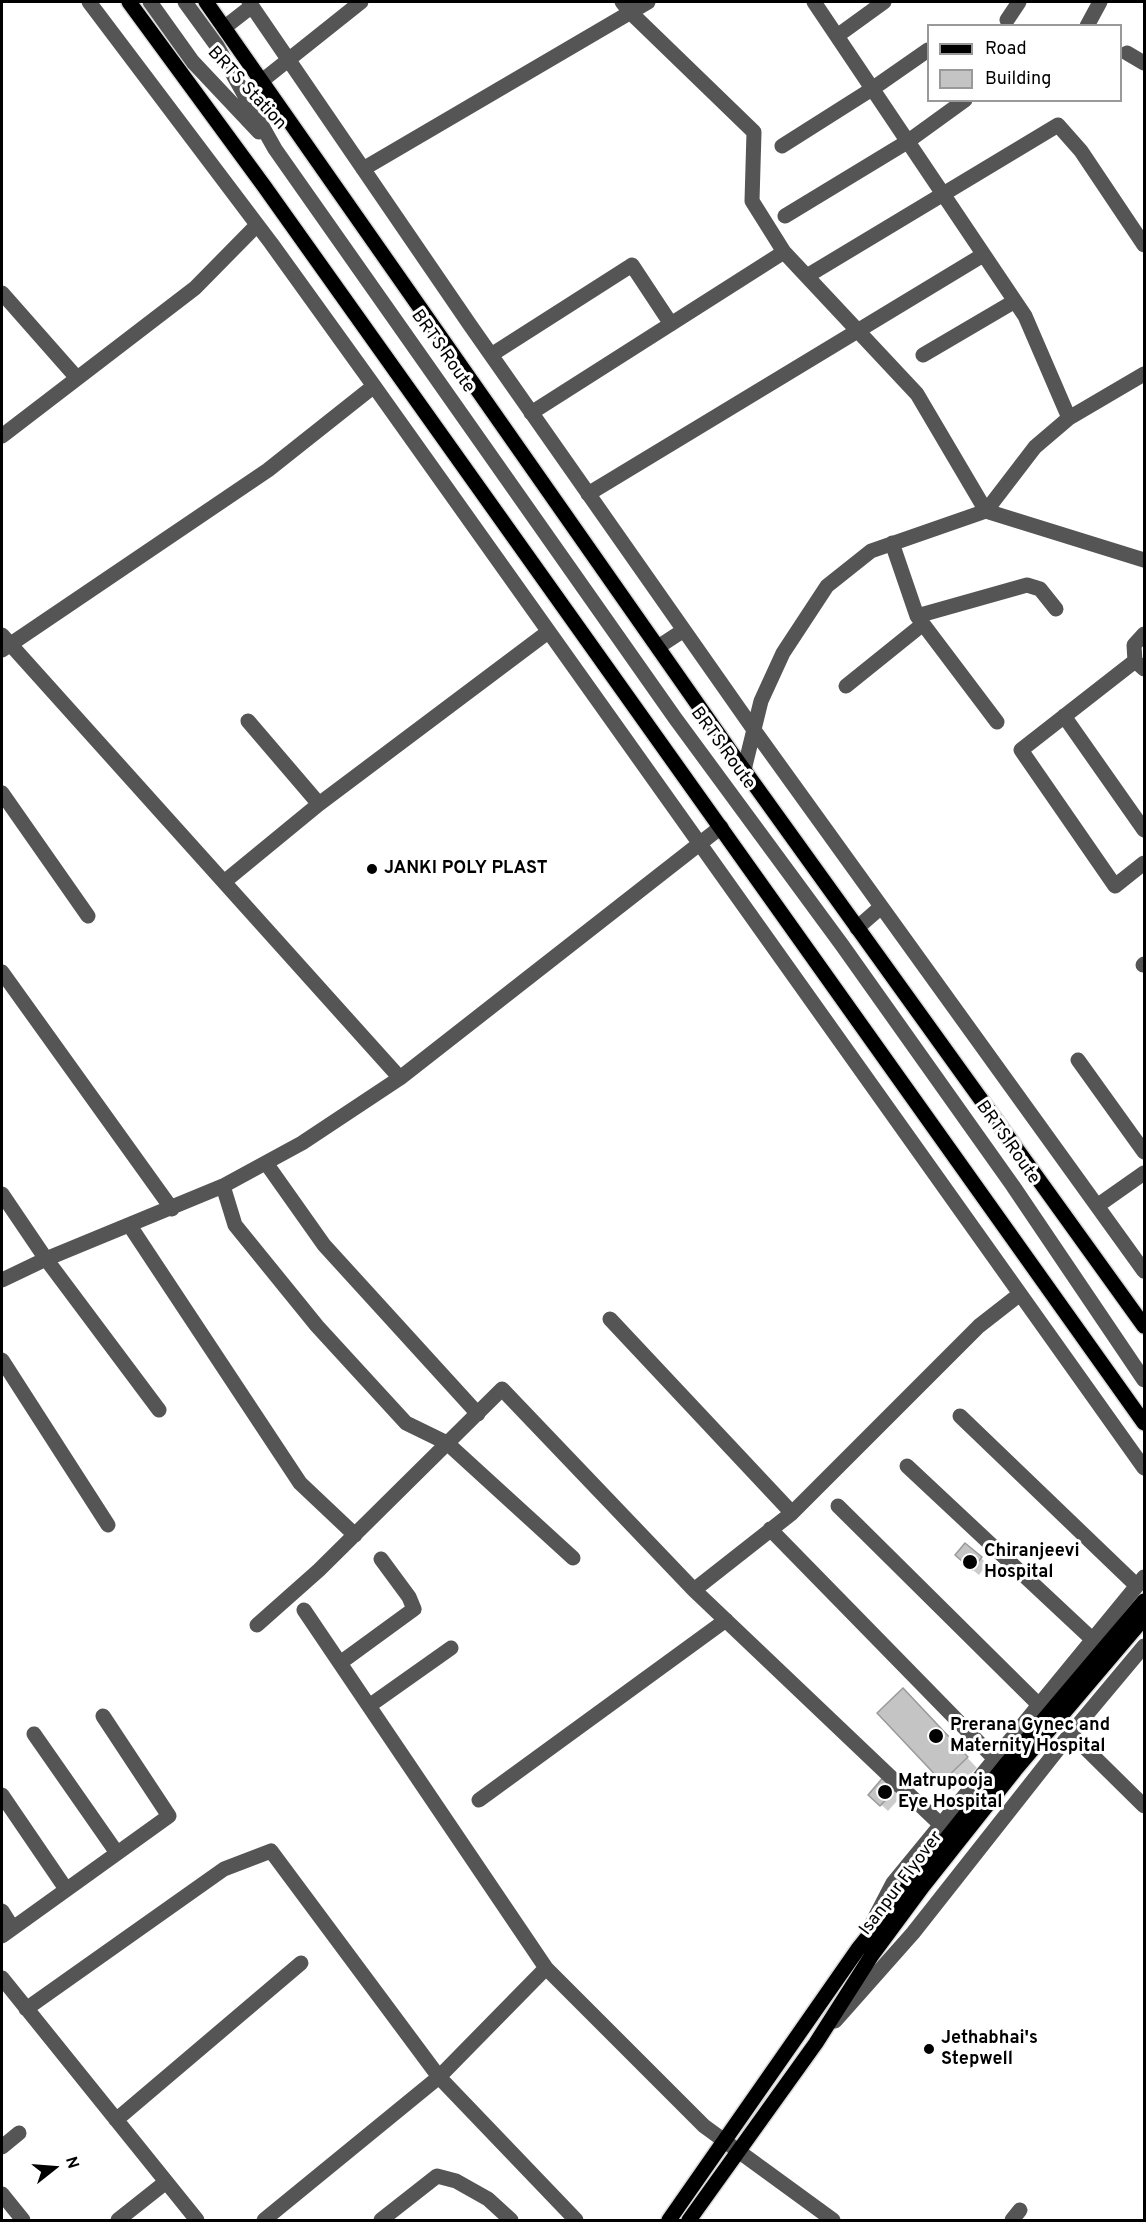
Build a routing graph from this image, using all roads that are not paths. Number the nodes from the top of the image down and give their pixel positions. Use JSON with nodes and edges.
{"nodes":[{"id":1,"x":90,"y":2,"type":"edge"},
{"id":2,"x":129,"y":2,"type":"edge"},
{"id":3,"x":150,"y":2,"type":"edge"},
{"id":4,"x":185,"y":2,"type":"edge"},
{"id":5,"x":206,"y":2,"type":"edge"},
{"id":6,"x":361,"y":2,"type":"edge"},
{"id":7,"x":648,"y":2,"type":"edge"},
{"id":8,"x":814,"y":2,"type":"edge"},
{"id":9,"x":884,"y":2,"type":"edge"},
{"id":10,"x":1019,"y":2,"type":"edge"},
{"id":11,"x":1100,"y":2,"type":"edge"},
{"id":12,"x":251,"y":4,"type":"edge"},
{"id":13,"x":626,"y":6,"type":"edge"},
{"id":14,"x":1007,"y":20,"type":"dead end"},
{"id":15,"x":1088,"y":24,"type":"edge"},
{"id":16,"x":225,"y":27,"type":"junction"},
{"id":17,"x":837,"y":36,"type":"junction"},
{"id":18,"x":927,"y":51,"type":"edge"},
{"id":19,"x":1127,"y":53,"type":"dead end"},
{"id":20,"x":289,"y":59,"type":"junction"},
{"id":21,"x":1144,"y":63,"type":"edge"},
{"id":22,"x":263,"y":80,"type":"junction"},
{"id":23,"x":872,"y":89,"type":"junction"},
{"id":24,"x":962,"y":102,"type":"edge"},
{"id":25,"x":908,"y":142,"type":"junction"},
{"id":26,"x":782,"y":146,"type":"dead end"},
{"id":27,"x":275,"y":149,"type":"junction"},
{"id":28,"x":363,"y":169,"type":"junction"},
{"id":29,"x":942,"y":194,"type":"junction"},
{"id":30,"x":785,"y":216,"type":"dead end"},
{"id":31,"x":257,"y":225,"type":"junction"},
{"id":32,"x":1144,"y":245,"type":"edge"},
{"id":33,"x":784,"y":252,"type":"junction"},
{"id":34,"x":983,"y":255,"type":"junction"},
{"id":35,"x":807,"y":276,"type":"junction"},
{"id":36,"x":2,"y":293,"type":"edge"},
{"id":37,"x":1015,"y":301,"type":"junction"},
{"id":38,"x":671,"y":324,"type":"junction"},
{"id":39,"x":857,"y":331,"type":"junction"},
{"id":40,"x":491,"y":355,"type":"junction"},
{"id":41,"x":922,"y":355,"type":"dead end"},
{"id":42,"x":1144,"y":374,"type":"edge"},
{"id":43,"x":77,"y":378,"type":"junction"},
{"id":44,"x":374,"y":386,"type":"junction"},
{"id":45,"x":531,"y":413,"type":"junction"},
{"id":46,"x":1069,"y":418,"type":"junction"},
{"id":47,"x":2,"y":436,"type":"edge"},
{"id":48,"x":588,"y":494,"type":"junction"},
{"id":49,"x":986,"y":511,"type":"junction"},
{"id":50,"x":892,"y":543,"type":"junction"},
{"id":51,"x":1144,"y":560,"type":"edge"},
{"id":52,"x":1056,"y":609,"type":"dead end"},
{"id":53,"x":920,"y":620,"type":"junction"},
{"id":54,"x":684,"y":630,"type":"junction"},
{"id":55,"x":548,"y":632,"type":"junction"},
{"id":56,"x":1144,"y":634,"type":"edge"},
{"id":57,"x":4,"y":643,"type":"edge"},
{"id":58,"x":658,"y":648,"type":"junction"},
{"id":59,"x":1140,"y":665,"type":"edge"},
{"id":60,"x":846,"y":686,"type":"dead end"},
{"id":61,"x":1064,"y":716,"type":"junction"},
{"id":62,"x":248,"y":721,"type":"dead end"},
{"id":63,"x":998,"y":722,"type":"dead end"},
{"id":64,"x":754,"y":730,"type":"junction"},
{"id":65,"x":744,"y":770,"type":"junction"},
{"id":66,"x":2,"y":793,"type":"edge"},
{"id":67,"x":320,"y":804,"type":"junction"},
{"id":68,"x":721,"y":827,"type":"junction"},
{"id":69,"x":1144,"y":830,"type":"edge"},
{"id":70,"x":700,"y":844,"type":"junction"},
{"id":71,"x":1144,"y":863,"type":"edge"},
{"id":72,"x":224,"y":882,"type":"junction"},
{"id":73,"x":881,"y":907,"type":"junction"},
{"id":74,"x":88,"y":916,"type":"dead end"},
{"id":75,"x":857,"y":928,"type":"junction"},
{"id":76,"x":2,"y":972,"type":"edge"},
{"id":77,"x":1078,"y":1060,"type":"dead end"},
{"id":78,"x":400,"y":1078,"type":"junction"},
{"id":79,"x":1144,"y":1152,"type":"edge"},
{"id":80,"x":266,"y":1163,"type":"junction"},
{"id":81,"x":1144,"y":1173,"type":"edge"},
{"id":82,"x":223,"y":1186,"type":"junction"},
{"id":83,"x":2,"y":1194,"type":"edge"},
{"id":84,"x":1098,"y":1206,"type":"junction"},
{"id":85,"x":172,"y":1209,"type":"junction"},
{"id":86,"x":130,"y":1227,"type":"junction"},
{"id":87,"x":46,"y":1259,"type":"junction"},
{"id":88,"x":1144,"y":1271,"type":"edge"},
{"id":89,"x":2,"y":1280,"type":"edge"},
{"id":90,"x":1020,"y":1294,"type":"junction"},
{"id":91,"x":610,"y":1319,"type":"dead end"},
{"id":92,"x":1144,"y":1326,"type":"edge"},
{"id":93,"x":2,"y":1360,"type":"edge"},
{"id":94,"x":1143,"y":1376,"type":"edge"},
{"id":95,"x":159,"y":1410,"type":"dead end"},
{"id":96,"x":477,"y":1413,"type":"junction"},
{"id":97,"x":960,"y":1416,"type":"dead end"},
{"id":98,"x":1144,"y":1423,"type":"edge"},
{"id":99,"x":447,"y":1443,"type":"junction"},
{"id":100,"x":907,"y":1466,"type":"dead end"},
{"id":101,"x":1144,"y":1468,"type":"edge"},
{"id":102,"x":838,"y":1506,"type":"dead end"},
{"id":103,"x":792,"y":1513,"type":"junction"},
{"id":104,"x":108,"y":1525,"type":"dead end"},
{"id":105,"x":770,"y":1529,"type":"junction"},
{"id":106,"x":355,"y":1534,"type":"junction"},
{"id":107,"x":573,"y":1558,"type":"dead end"},
{"id":108,"x":381,"y":1559,"type":"dead end"},
{"id":109,"x":1141,"y":1581,"type":"edge"},
{"id":110,"x":694,"y":1590,"type":"junction"},
{"id":111,"x":1144,"y":1601,"type":"edge"},
{"id":112,"x":304,"y":1610,"type":"dead end"},
{"id":113,"x":1144,"y":1617,"type":"edge"},
{"id":114,"x":726,"y":1620,"type":"junction"},
{"id":115,"x":257,"y":1625,"type":"dead end"},
{"id":116,"x":1093,"y":1640,"type":"junction"},
{"id":117,"x":1144,"y":1646,"type":"edge"},
{"id":118,"x":451,"y":1648,"type":"dead end"},
{"id":119,"x":340,"y":1663,"type":"junction"},
{"id":120,"x":1039,"y":1705,"type":"junction"},
{"id":121,"x":369,"y":1706,"type":"junction"},
{"id":122,"x":103,"y":1716,"type":"dead end"},
{"id":123,"x":34,"y":1734,"type":"dead end"},
{"id":124,"x":1071,"y":1734,"type":"junction"},
{"id":125,"x":994,"y":1758,"type":"junction"},
{"id":126,"x":2,"y":1795,"type":"edge"},
{"id":127,"x":479,"y":1800,"type":"dead end"},
{"id":128,"x":1144,"y":1806,"type":"edge"},
{"id":129,"x":940,"y":1824,"type":"junction"},
{"id":130,"x":117,"y":1853,"type":"junction"},
{"id":131,"x":66,"y":1889,"type":"junction"},
{"id":132,"x":2,"y":1911,"type":"edge"},
{"id":133,"x":7,"y":1931,"type":"edge"},
{"id":134,"x":865,"y":1952,"type":"junction"},
{"id":135,"x":301,"y":1963,"type":"dead end"},
{"id":136,"x":546,"y":1968,"type":"junction"},
{"id":137,"x":2,"y":1978,"type":"edge"},
{"id":138,"x":26,"y":2009,"type":"junction"},
{"id":139,"x":816,"y":2043,"type":"junction"},
{"id":140,"x":439,"y":2077,"type":"junction"},
{"id":141,"x":116,"y":2120,"type":"junction"},
{"id":142,"x":19,"y":2133,"type":"dead end"},
{"id":143,"x":726,"y":2141,"type":"junction"},
{"id":144,"x":2,"y":2147,"type":"edge"},
{"id":145,"x":739,"y":2150,"type":"junction"},
{"id":146,"x":166,"y":2182,"type":"junction"},
{"id":147,"x":2,"y":2196,"type":"edge"},
{"id":148,"x":23,"y":2220,"type":"edge"},
{"id":149,"x":118,"y":2220,"type":"edge"},
{"id":150,"x":197,"y":2220,"type":"edge"},
{"id":151,"x":264,"y":2220,"type":"edge"},
{"id":152,"x":381,"y":2220,"type":"edge"},
{"id":153,"x":511,"y":2220,"type":"edge"},
{"id":154,"x":576,"y":2220,"type":"edge"},
{"id":155,"x":669,"y":2220,"type":"edge"},
{"id":156,"x":689,"y":2220,"type":"edge"},
{"id":157,"x":833,"y":2220,"type":"edge"}],
"edges":[{"from":1,"to":31,"type":"street"},
{"from":2,"to":68,"type":"main road"},
{"from":3,"to":27,"type":"street","name":"BRTS Station"},
{"from":4,"to":27,"type":"street","name":"BRTS Station"},
{"from":5,"to":16,"type":"main road"},
{"from":6,"to":20,"type":"street"},
{"from":7,"to":13,"type":"street"},
{"from":8,"to":17,"type":"street"},
{"from":9,"to":17,"type":"street"},
{"from":10,"to":14,"type":"street"},
{"from":11,"to":15,"type":"street"},
{"from":12,"to":16,"type":"street"},
{"from":12,"to":20,"type":"street"},
{"from":13,"to":28,"type":"street"},
{"from":13,"to":33,"type":"street"},
{"from":16,"to":22,"type":"main road"},
{"from":17,"to":23,"type":"street"},
{"from":18,"to":23,"type":"street"},
{"from":19,"to":21,"type":"street"},
{"from":20,"to":22,"type":"street"},
{"from":20,"to":28,"type":"street"},
{"from":22,"to":58,"type":"main road"},
{"from":23,"to":25,"type":"street"},
{"from":23,"to":26,"type":"street"},
{"from":24,"to":25,"type":"street"},
{"from":25,"to":29,"type":"street"},
{"from":25,"to":30,"type":"street"},
{"from":27,"to":94,"type":"street","name":"BRTS Route"},
{"from":28,"to":40,"type":"street"},
{"from":29,"to":32,"type":"street"},
{"from":29,"to":34,"type":"street"},
{"from":29,"to":35,"type":"street"},
{"from":31,"to":43,"type":"street"},
{"from":31,"to":44,"type":"street"},
{"from":33,"to":35,"type":"street"},
{"from":33,"to":38,"type":"street"},
{"from":34,"to":37,"type":"street"},
{"from":34,"to":39,"type":"street"},
{"from":35,"to":39,"type":"street"},
{"from":36,"to":43,"type":"street"},
{"from":37,"to":41,"type":"street"},
{"from":37,"to":46,"type":"street"},
{"from":38,"to":40,"type":"street"},
{"from":38,"to":45,"type":"street"},
{"from":39,"to":48,"type":"street"},
{"from":39,"to":49,"type":"street"},
{"from":40,"to":45,"type":"street"},
{"from":42,"to":46,"type":"street"},
{"from":43,"to":47,"type":"street"},
{"from":44,"to":55,"type":"street"},
{"from":44,"to":57,"type":"street"},
{"from":45,"to":48,"type":"street"},
{"from":46,"to":49,"type":"street"},
{"from":48,"to":54,"type":"street"},
{"from":49,"to":50,"type":"street"},
{"from":49,"to":51,"type":"street"},
{"from":50,"to":53,"type":"street"},
{"from":50,"to":64,"type":"street"},
{"from":52,"to":53,"type":"street"},
{"from":53,"to":60,"type":"street"},
{"from":53,"to":63,"type":"street"},
{"from":54,"to":58,"type":"street"},
{"from":54,"to":64,"type":"street"},
{"from":55,"to":67,"type":"street"},
{"from":55,"to":70,"type":"street"},
{"from":56,"to":59,"type":"street"},
{"from":57,"to":72,"type":"street"},
{"from":58,"to":65,"type":"main road"},
{"from":59,"to":61,"type":"street"},
{"from":61,"to":69,"type":"street"},
{"from":61,"to":71,"type":"street"},
{"from":62,"to":67,"type":"street"},
{"from":64,"to":65,"type":"street"},
{"from":64,"to":73,"type":"street"},
{"from":65,"to":75,"type":"main road"},
{"from":66,"to":74,"type":"street"},
{"from":67,"to":72,"type":"street"},
{"from":68,"to":70,"type":"street"},
{"from":68,"to":98,"type":"main road"},
{"from":70,"to":78,"type":"street"},
{"from":70,"to":90,"type":"street"},
{"from":72,"to":78,"type":"street"},
{"from":73,"to":75,"type":"street"},
{"from":73,"to":84,"type":"street"},
{"from":75,"to":92,"type":"main road"},
{"from":76,"to":85,"type":"street"},
{"from":77,"to":79,"type":"street"},
{"from":78,"to":80,"type":"street"},
{"from":80,"to":82,"type":"street"},
{"from":80,"to":96,"type":"street"},
{"from":81,"to":84,"type":"street"},
{"from":82,"to":85,"type":"street"},
{"from":82,"to":99,"type":"street"},
{"from":83,"to":87,"type":"street"},
{"from":84,"to":88,"type":"street"},
{"from":85,"to":86,"type":"street"},
{"from":86,"to":87,"type":"street"},
{"from":86,"to":106,"type":"street"},
{"from":87,"to":89,"type":"street"},
{"from":87,"to":95,"type":"street"},
{"from":90,"to":101,"type":"street"},
{"from":90,"to":103,"type":"street"},
{"from":91,"to":103,"type":"street"},
{"from":93,"to":104,"type":"street"},
{"from":96,"to":99,"type":"street"},
{"from":96,"to":110,"type":"street"},
{"from":97,"to":109,"type":"street"},
{"from":99,"to":106,"type":"street"},
{"from":99,"to":107,"type":"street"},
{"from":100,"to":116,"type":"street"},
{"from":102,"to":120,"type":"street"},
{"from":103,"to":105,"type":"street"},
{"from":105,"to":110,"type":"street"},
{"from":105,"to":125,"type":"street"},
{"from":106,"to":115,"type":"street"},
{"from":108,"to":119,"type":"street"},
{"from":109,"to":116,"type":"street"},
{"from":110,"to":114,"type":"street"},
{"from":111,"to":134,"type":"main road","name":"Isanpur Flyover"},
{"from":112,"to":119,"type":"street"},
{"from":113,"to":134,"type":"main road","name":"Isanpur Flyover"},
{"from":114,"to":127,"type":"street"},
{"from":114,"to":129,"type":"street"},
{"from":116,"to":120,"type":"street"},
{"from":117,"to":124,"type":"street"},
{"from":118,"to":121,"type":"street"},
{"from":119,"to":121,"type":"street"},
{"from":120,"to":125,"type":"street"},
{"from":121,"to":136,"type":"street"},
{"from":122,"to":130,"type":"street"},
{"from":123,"to":130,"type":"street"},
{"from":124,"to":128,"type":"street"},
{"from":124,"to":139,"type":"street"},
{"from":125,"to":129,"type":"street"},
{"from":126,"to":131,"type":"street"},
{"from":129,"to":134,"type":"street"},
{"from":130,"to":131,"type":"street"},
{"from":131,"to":133,"type":"street"},
{"from":132,"to":133,"type":"street"},
{"from":134,"to":139,"type":"main road","name":"Isanpur Flyover"},
{"from":134,"to":143,"type":"main road"},
{"from":135,"to":141,"type":"street"},
{"from":136,"to":140,"type":"street"},
{"from":136,"to":143,"type":"street"},
{"from":137,"to":138,"type":"street"},
{"from":138,"to":140,"type":"street"},
{"from":138,"to":141,"type":"street"},
{"from":139,"to":145,"type":"main road","name":"Isanpur Flyover"},
{"from":140,"to":151,"type":"street"},
{"from":140,"to":154,"type":"street"},
{"from":141,"to":146,"type":"street"},
{"from":142,"to":144,"type":"street"},
{"from":143,"to":145,"type":"street"},
{"from":143,"to":155,"type":"main road"},
{"from":145,"to":156,"type":"main road","name":"Isanpur Flyover"},
{"from":145,"to":157,"type":"street"},
{"from":146,"to":149,"type":"street"},
{"from":146,"to":150,"type":"street"},
{"from":147,"to":148,"type":"street"},
{"from":152,"to":153,"type":"street"}]}
